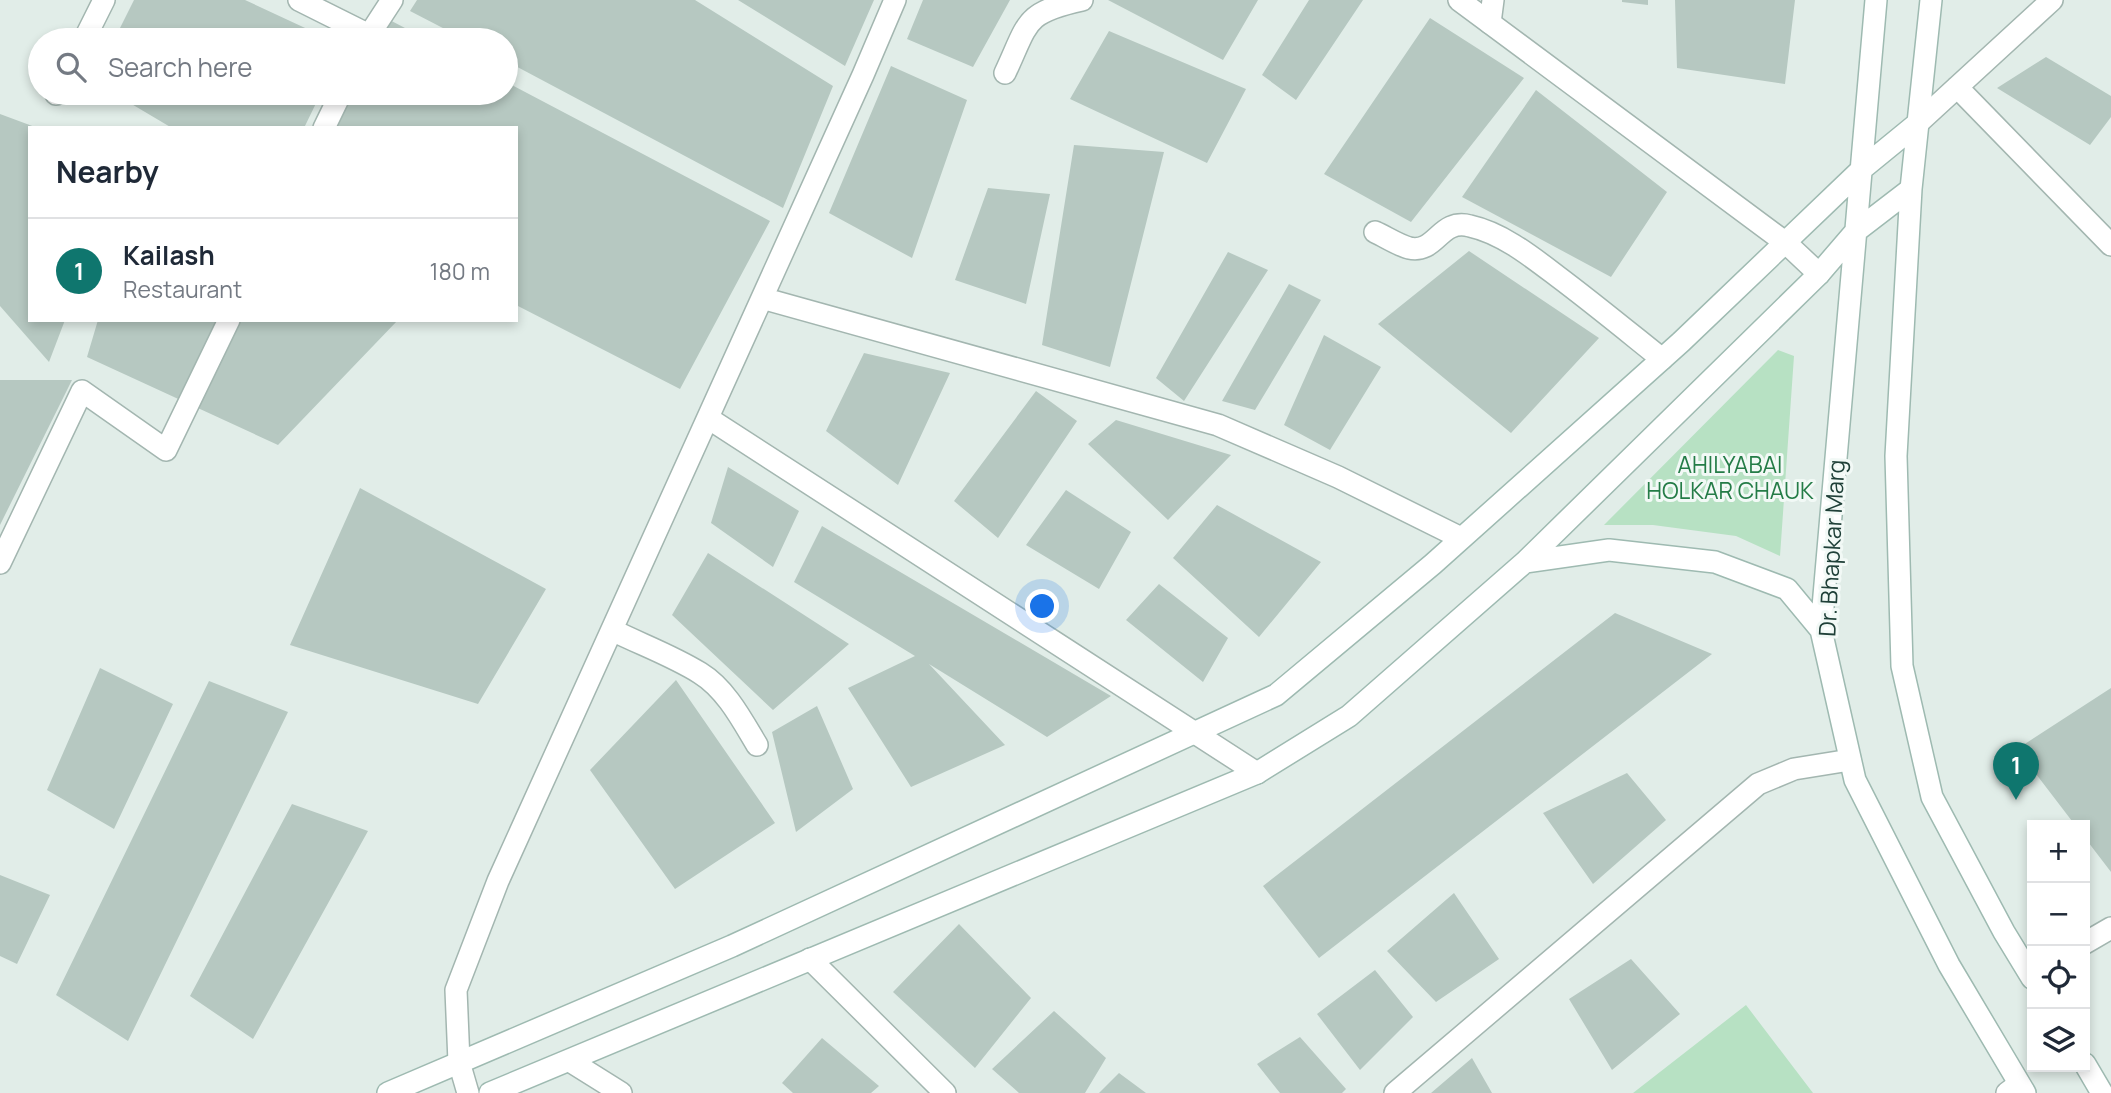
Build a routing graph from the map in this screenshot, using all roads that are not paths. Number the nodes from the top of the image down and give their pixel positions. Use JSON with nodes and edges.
{"nodes":[{"id":1,"x":104,"y":0,"type":"edge"},
{"id":2,"x":299,"y":0,"type":"edge"},
{"id":3,"x":392,"y":0,"type":"edge"},
{"id":4,"x":895,"y":0,"type":"edge"},
{"id":5,"x":1082,"y":0,"type":"edge"},
{"id":6,"x":1459,"y":0,"type":"edge"},
{"id":7,"x":1493,"y":0,"type":"edge"},
{"id":8,"x":1876,"y":0,"type":"edge"},
{"id":9,"x":1931,"y":0,"type":"edge"},
{"id":10,"x":2052,"y":0,"type":"edge"},
{"id":11,"x":1490,"y":23,"type":"junction"},
{"id":12,"x":90,"y":28,"type":"edge"},
{"id":13,"x":351,"y":28,"type":"edge"},
{"id":14,"x":374,"y":28,"type":"edge"},
{"id":15,"x":1005,"y":73,"type":"dead end"},
{"id":16,"x":1957,"y":87,"type":"junction"},
{"id":17,"x":335,"y":105,"type":"edge"},
{"id":18,"x":1918,"y":123,"type":"junction"},
{"id":19,"x":325,"y":126,"type":"edge"},
{"id":20,"x":1863,"y":168,"type":"junction"},
{"id":21,"x":1911,"y":189,"type":"junction"},
{"id":22,"x":1375,"y":232,"type":"dead end"},
{"id":23,"x":1855,"y":232,"type":"junction"},
{"id":24,"x":1786,"y":243,"type":"junction"},
{"id":25,"x":2111,"y":245,"type":"edge"},
{"id":26,"x":1819,"y":274,"type":"junction"},
{"id":27,"x":762,"y":298,"type":"junction"},
{"id":28,"x":228,"y":322,"type":"edge"},
{"id":29,"x":1662,"y":359,"type":"junction"},
{"id":30,"x":708,"y":418,"type":"junction"},
{"id":31,"x":1461,"y":538,"type":"junction"},
{"id":32,"x":1525,"y":562,"type":"junction"},
{"id":33,"x":0,"y":564,"type":"edge"},
{"id":34,"x":612,"y":630,"type":"junction"},
{"id":35,"x":1821,"y":630,"type":"junction"},
{"id":36,"x":1195,"y":733,"type":"junction"},
{"id":37,"x":757,"y":745,"type":"dead end"},
{"id":38,"x":1850,"y":760,"type":"junction"},
{"id":39,"x":1257,"y":773,"type":"junction"},
{"id":40,"x":2111,"y":928,"type":"edge"},
{"id":41,"x":2090,"y":940,"type":"edge"},
{"id":42,"x":810,"y":959,"type":"junction"},
{"id":43,"x":2027,"y":969,"type":"edge"},
{"id":44,"x":570,"y":1061,"type":"junction"},
{"id":45,"x":459,"y":1062,"type":"junction"},
{"id":46,"x":2089,"y":1072,"type":"edge"},
{"id":47,"x":2017,"y":1090,"type":"edge"},
{"id":48,"x":388,"y":1093,"type":"edge"},
{"id":49,"x":468,"y":1093,"type":"edge"},
{"id":50,"x":490,"y":1093,"type":"edge"},
{"id":51,"x":621,"y":1093,"type":"edge"},
{"id":52,"x":946,"y":1093,"type":"edge"},
{"id":53,"x":1395,"y":1093,"type":"edge"},
{"id":54,"x":2102,"y":1093,"type":"edge"}],
"edges":[{"from":1,"to":12,"type":"main road"},
{"from":2,"to":13,"type":"main road"},
{"from":3,"to":14,"type":"main road"},
{"from":4,"to":27,"type":"main road"},
{"from":5,"to":15,"type":"main road"},
{"from":6,"to":11,"type":"main road"},
{"from":7,"to":11,"type":"main road"},
{"from":8,"to":20,"type":"main road","name":"Dr. Bhapkar Marg"},
{"from":9,"to":18,"type":"main road"},
{"from":10,"to":16,"type":"main road"},
{"from":11,"to":24,"type":"main road"},
{"from":16,"to":18,"type":"main road"},
{"from":16,"to":25,"type":"main road"},
{"from":17,"to":19,"type":"main road"},
{"from":18,"to":20,"type":"main road"},
{"from":18,"to":21,"type":"main road"},
{"from":20,"to":23,"type":"main road","name":"Dr. Bhapkar Marg"},
{"from":20,"to":24,"type":"main road"},
{"from":21,"to":23,"type":"main road"},
{"from":21,"to":43,"type":"main road"},
{"from":22,"to":29,"type":"main road"},
{"from":23,"to":26,"type":"main road"},
{"from":23,"to":35,"type":"main road","name":"Dr. Bhapkar Marg"},
{"from":24,"to":26,"type":"main road"},
{"from":24,"to":29,"type":"main road"},
{"from":26,"to":32,"type":"main road"},
{"from":27,"to":30,"type":"main road"},
{"from":27,"to":31,"type":"main road"},
{"from":28,"to":33,"type":"main road"},
{"from":29,"to":31,"type":"main road"},
{"from":30,"to":34,"type":"main road"},
{"from":30,"to":36,"type":"main road"},
{"from":31,"to":36,"type":"main road"},
{"from":32,"to":35,"type":"main road"},
{"from":32,"to":39,"type":"main road"},
{"from":34,"to":37,"type":"main road"},
{"from":34,"to":45,"type":"main road"},
{"from":35,"to":38,"type":"main road","name":"Dr. Bhapkar Marg"},
{"from":36,"to":39,"type":"main road"},
{"from":36,"to":45,"type":"main road"},
{"from":38,"to":47,"type":"main road","name":"Dr. Bhapkar Marg"},
{"from":38,"to":53,"type":"main road"},
{"from":39,"to":42,"type":"main road"},
{"from":40,"to":41,"type":"main road"},
{"from":42,"to":44,"type":"main road"},
{"from":42,"to":52,"type":"main road"},
{"from":44,"to":50,"type":"main road"},
{"from":44,"to":51,"type":"main road"},
{"from":45,"to":48,"type":"main road"},
{"from":45,"to":49,"type":"main road"},
{"from":46,"to":54,"type":"main road"}]}
